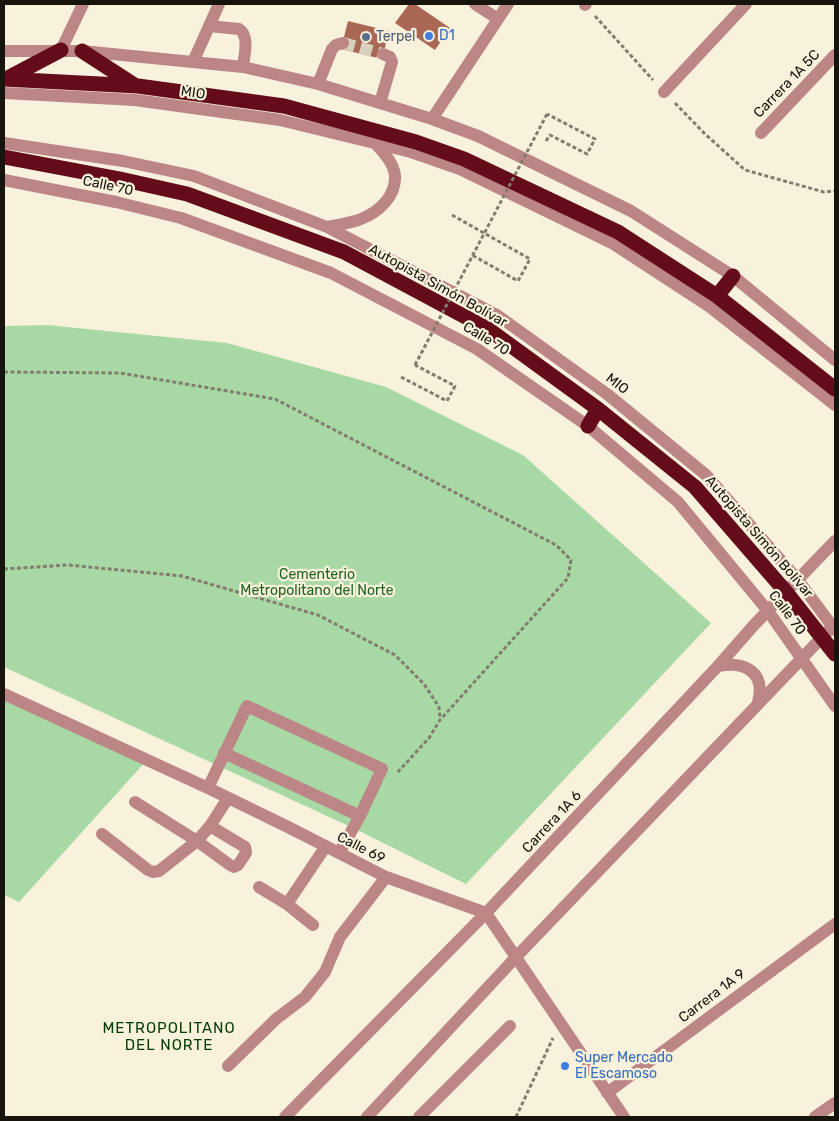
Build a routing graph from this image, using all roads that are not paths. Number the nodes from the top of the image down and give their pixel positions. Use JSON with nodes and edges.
{"nodes":[{"id":1,"x":83,"y":4,"type":"edge"},
{"id":2,"x":218,"y":4,"type":"edge"},
{"id":3,"x":475,"y":4,"type":"edge"},
{"id":4,"x":508,"y":4,"type":"edge"},
{"id":5,"x":746,"y":4,"type":"edge"},
{"id":6,"x":498,"y":19,"type":"junction"},
{"id":7,"x":209,"y":26,"type":"junction"},
{"id":8,"x":343,"y":43,"type":"dead end"},
{"id":9,"x":4,"y":50,"type":"edge"},
{"id":10,"x":61,"y":50,"type":"junction"},
{"id":11,"x":82,"y":51,"type":"junction"},
{"id":12,"x":383,"y":54,"type":"dead end"},
{"id":13,"x":835,"y":55,"type":"edge"},
{"id":14,"x":193,"y":62,"type":"junction"},
{"id":15,"x":243,"y":67,"type":"junction"},
{"id":16,"x":4,"y":84,"type":"edge"},
{"id":17,"x":318,"y":84,"type":"junction"},
{"id":18,"x":138,"y":86,"type":"junction"},
{"id":19,"x":664,"y":92,"type":"road end"},
{"id":20,"x":380,"y":103,"type":"junction"},
{"id":21,"x":432,"y":119,"type":"junction"},
{"id":22,"x":761,"y":133,"type":"dead end"},
{"id":23,"x":4,"y":143,"type":"edge"},
{"id":24,"x":375,"y":143,"type":"junction"},
{"id":25,"x":4,"y":157,"type":"edge"},
{"id":26,"x":4,"y":180,"type":"edge"},
{"id":27,"x":327,"y":227,"type":"junction"},
{"id":28,"x":733,"y":276,"type":"junction"},
{"id":29,"x":717,"y":296,"type":"junction"},
{"id":30,"x":835,"y":360,"type":"edge"},
{"id":31,"x":835,"y":390,"type":"edge"},
{"id":32,"x":835,"y":405,"type":"edge"},
{"id":33,"x":598,"y":409,"type":"junction"},
{"id":34,"x":588,"y":426,"type":"junction"},
{"id":35,"x":835,"y":541,"type":"edge"},
{"id":36,"x":798,"y":580,"type":"junction"},
{"id":37,"x":786,"y":592,"type":"junction"},
{"id":38,"x":768,"y":611,"type":"junction"},
{"id":39,"x":831,"y":629,"type":"edge"},
{"id":40,"x":835,"y":654,"type":"edge"},
{"id":41,"x":802,"y":658,"type":"junction"},
{"id":42,"x":718,"y":666,"type":"junction"},
{"id":43,"x":4,"y":694,"type":"edge"},
{"id":44,"x":758,"y":702,"type":"junction"},
{"id":45,"x":835,"y":706,"type":"edge"},
{"id":46,"x":224,"y":753,"type":"junction"},
{"id":47,"x":208,"y":788,"type":"junction"},
{"id":48,"x":228,"y":798,"type":"junction"},
{"id":49,"x":136,"y":802,"type":"dead end"},
{"id":50,"x":360,"y":816,"type":"junction"},
{"id":51,"x":210,"y":826,"type":"junction"},
{"id":52,"x":102,"y":834,"type":"dead end"},
{"id":53,"x":197,"y":841,"type":"junction"},
{"id":54,"x":326,"y":846,"type":"junction"},
{"id":55,"x":339,"y":853,"type":"junction"},
{"id":56,"x":382,"y":881,"type":"junction"},
{"id":57,"x":259,"y":887,"type":"dead end"},
{"id":58,"x":287,"y":904,"type":"junction"},
{"id":59,"x":486,"y":913,"type":"junction"},
{"id":60,"x":835,"y":924,"type":"edge"},
{"id":61,"x":314,"y":925,"type":"dead end"},
{"id":62,"x":517,"y":956,"type":"junction"},
{"id":63,"x":510,"y":1026,"type":"dead end"},
{"id":64,"x":228,"y":1066,"type":"dead end"},
{"id":65,"x":607,"y":1093,"type":"junction"},
{"id":66,"x":835,"y":1102,"type":"edge"},
{"id":67,"x":285,"y":1117,"type":"edge"},
{"id":68,"x":367,"y":1117,"type":"edge"},
{"id":69,"x":418,"y":1117,"type":"edge"},
{"id":70,"x":624,"y":1117,"type":"edge"},
{"id":71,"x":814,"y":1117,"type":"edge"}],
"edges":[{"from":1,"to":10,"type":"street"},
{"from":2,"to":7,"type":"street"},
{"from":3,"to":6,"type":"street"},
{"from":4,"to":6,"type":"street"},
{"from":5,"to":19,"type":"street"},
{"from":6,"to":21,"type":"street"},
{"from":7,"to":14,"type":"street"},
{"from":7,"to":15,"type":"street"},
{"from":8,"to":17,"type":"street"},
{"from":9,"to":10,"type":"street"},
{"from":10,"to":11,"type":"street"},
{"from":10,"to":16,"type":"highway"},
{"from":11,"to":14,"type":"street"},
{"from":11,"to":18,"type":"highway"},
{"from":12,"to":20,"type":"street"},
{"from":13,"to":22,"type":"street","name":"Carrera 1A 5C"},
{"from":14,"to":15,"type":"street"},
{"from":15,"to":17,"type":"street"},
{"from":16,"to":18,"type":"highway"},
{"from":16,"to":24,"type":"street","name":"MIO"},
{"from":17,"to":20,"type":"street"},
{"from":18,"to":29,"type":"highway"},
{"from":20,"to":21,"type":"street"},
{"from":21,"to":28,"type":"street"},
{"from":23,"to":27,"type":"street","name":"MIO"},
{"from":24,"to":27,"type":"street"},
{"from":24,"to":32,"type":"street","name":"MIO"},
{"from":25,"to":33,"type":"highway","name":"Autopista Simón Bolívar"},
{"from":26,"to":34,"type":"street","name":"Calle 70"},
{"from":27,"to":36,"type":"street","name":"MIO"},
{"from":28,"to":29,"type":"highway"},
{"from":28,"to":30,"type":"street"},
{"from":29,"to":31,"type":"highway"},
{"from":33,"to":34,"type":"highway"},
{"from":33,"to":37,"type":"highway","name":"Autopista Simón Bolívar"},
{"from":34,"to":38,"type":"street","name":"Calle 70"},
{"from":35,"to":36,"type":"street","name":"Carrera 1A 6"},
{"from":36,"to":37,"type":"street","name":"Carrera 1A 6"},
{"from":36,"to":39,"type":"street","name":"MIO"},
{"from":37,"to":38,"type":"street","name":"Carrera 1A 6"},
{"from":37,"to":39,"type":"highway","name":"Autopista Simón Bolívar"},
{"from":38,"to":41,"type":"street","name":"Calle 70"},
{"from":38,"to":42,"type":"street","name":"Carrera 1A 6"},
{"from":39,"to":40,"type":"highway","name":"Autopista Simón Bolívar"},
{"from":39,"to":41,"type":"street"},
{"from":41,"to":44,"type":"street"},
{"from":41,"to":45,"type":"street","name":"Calle 70"},
{"from":42,"to":44,"type":"street"},
{"from":42,"to":59,"type":"street","name":"Carrera 1A 6"},
{"from":43,"to":47,"type":"street","name":"Calle 69"},
{"from":44,"to":62,"type":"street"},
{"from":46,"to":47,"type":"street"},
{"from":46,"to":50,"type":"street"},
{"from":46,"to":50,"type":"street"},
{"from":47,"to":48,"type":"street","name":"Calle 69"},
{"from":48,"to":51,"type":"street"},
{"from":48,"to":54,"type":"street","name":"Calle 69"},
{"from":49,"to":53,"type":"street"},
{"from":50,"to":55,"type":"street"},
{"from":51,"to":53,"type":"street"},
{"from":51,"to":53,"type":"street"},
{"from":52,"to":53,"type":"street"},
{"from":54,"to":55,"type":"street","name":"Calle 69"},
{"from":54,"to":58,"type":"street"},
{"from":55,"to":56,"type":"street","name":"Calle 69"},
{"from":56,"to":59,"type":"street","name":"Calle 69"},
{"from":56,"to":64,"type":"street"},
{"from":57,"to":58,"type":"street"},
{"from":58,"to":61,"type":"street"},
{"from":59,"to":62,"type":"street"},
{"from":59,"to":67,"type":"street","name":"Carrera 1A 6"},
{"from":60,"to":65,"type":"street","name":"Carrera 1A 9"},
{"from":62,"to":65,"type":"street"},
{"from":62,"to":68,"type":"street"},
{"from":63,"to":69,"type":"street"},
{"from":65,"to":70,"type":"street"},
{"from":66,"to":71,"type":"street"}]}
